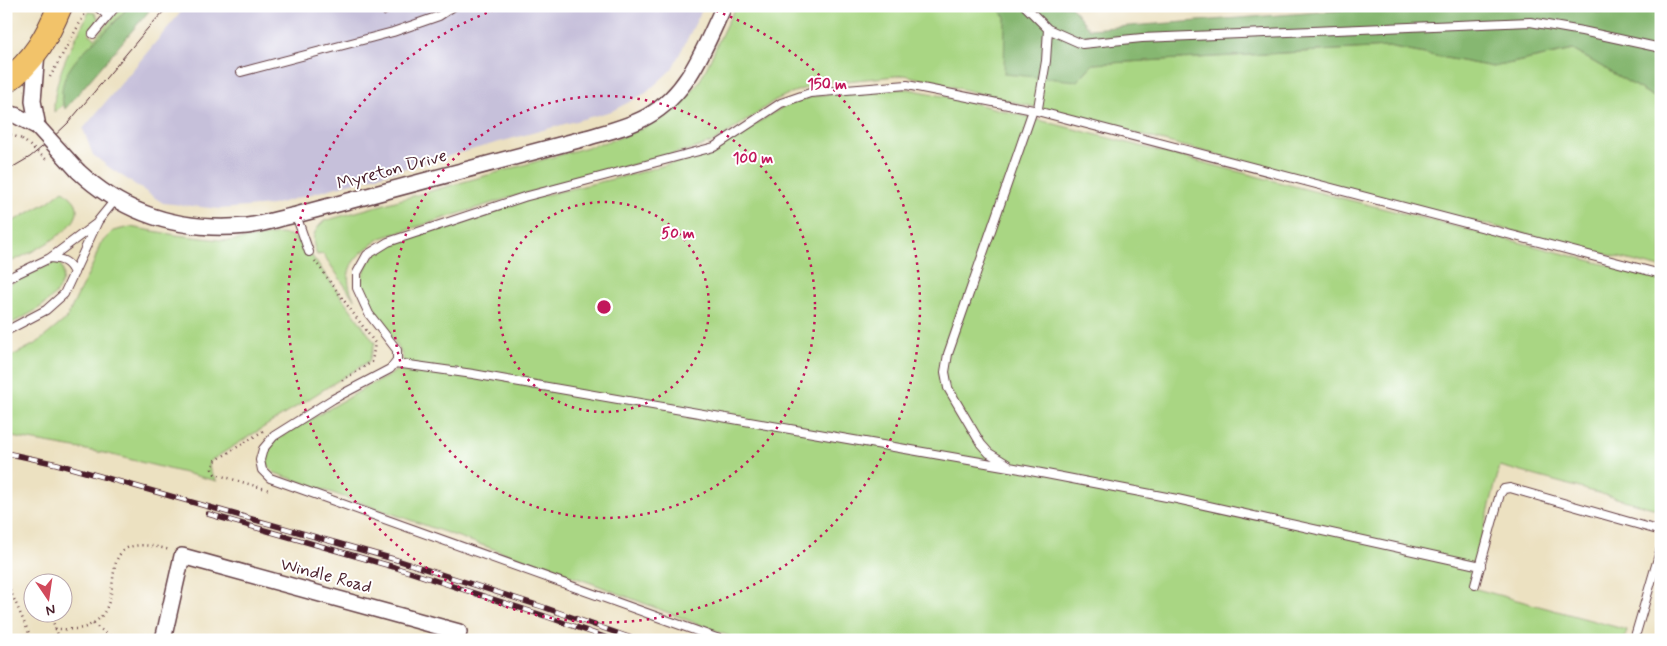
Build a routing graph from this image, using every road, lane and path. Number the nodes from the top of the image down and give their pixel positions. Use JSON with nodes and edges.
{"nodes":[{"id":1,"x":60,"y":6,"type":"edge"},
{"id":2,"x":90,"y":6,"type":"edge"},
{"id":3,"x":96,"y":6,"type":"edge"},
{"id":4,"x":116,"y":6,"type":"edge"},
{"id":5,"x":454,"y":6,"type":"edge"},
{"id":6,"x":724,"y":6,"type":"edge"},
{"id":7,"x":1025,"y":6,"type":"edge"},
{"id":8,"x":108,"y":16,"type":"junction"},
{"id":9,"x":1048,"y":29,"type":"junction"},
{"id":10,"x":93,"y":34,"type":"dead end"},
{"id":11,"x":1661,"y":48,"type":"edge"},
{"id":12,"x":37,"y":50,"type":"junction"},
{"id":13,"x":241,"y":72,"type":"dead end"},
{"id":14,"x":48,"y":78,"type":"dead end"},
{"id":15,"x":6,"y":81,"type":"edge"},
{"id":16,"x":1036,"y":109,"type":"junction"},
{"id":17,"x":6,"y":113,"type":"edge"},
{"id":18,"x":38,"y":127,"type":"junction"},
{"id":19,"x":6,"y":133,"type":"edge"},
{"id":20,"x":50,"y":163,"type":"dead end"},
{"id":21,"x":115,"y":200,"type":"junction"},
{"id":22,"x":296,"y":215,"type":"junction"},
{"id":23,"x":98,"y":222,"type":"junction"},
{"id":24,"x":309,"y":252,"type":"joint"},
{"id":25,"x":50,"y":258,"type":"junction"},
{"id":26,"x":74,"y":273,"type":"junction"},
{"id":27,"x":1661,"y":274,"type":"edge"},
{"id":28,"x":6,"y":279,"type":"edge"},
{"id":29,"x":6,"y":331,"type":"edge"},
{"id":30,"x":395,"y":363,"type":"junction"},
{"id":31,"x":339,"y":382,"type":"dead end"},
{"id":32,"x":266,"y":429,"type":"dead end"},
{"id":33,"x":1014,"y":468,"type":"junction"},
{"id":34,"x":272,"y":491,"type":"dead end"},
{"id":35,"x":1661,"y":531,"type":"edge"},
{"id":36,"x":1661,"y":548,"type":"edge"},
{"id":37,"x":182,"y":556,"type":"junction"},
{"id":38,"x":1481,"y":566,"type":"junction"},
{"id":39,"x":6,"y":581,"type":"edge"},
{"id":40,"x":1475,"y":585,"type":"dead end"},
{"id":41,"x":53,"y":624,"type":"edge"},
{"id":42,"x":93,"y":624,"type":"junction"},
{"id":43,"x":54,"y":628,"type":"junction"},
{"id":44,"x":458,"y":636,"type":"edge"},
{"id":45,"x":32,"y":640,"type":"edge"},
{"id":46,"x":60,"y":640,"type":"edge"},
{"id":47,"x":116,"y":640,"type":"edge"},
{"id":48,"x":163,"y":640,"type":"edge"},
{"id":49,"x":722,"y":640,"type":"edge"},
{"id":50,"x":1634,"y":640,"type":"edge"}],
"edges":[{"from":1,"to":12,"type":"main road"},
{"from":2,"to":14,"type":"path"},
{"from":3,"to":8,"type":"lane"},
{"from":4,"to":8,"type":"lane"},
{"from":5,"to":13,"type":"lane"},
{"from":6,"to":22,"type":"street","name":"Myreton Drive"},
{"from":7,"to":9,"type":"lane"},
{"from":8,"to":10,"type":"lane"},
{"from":9,"to":11,"type":"lane"},
{"from":9,"to":16,"type":"lane"},
{"from":12,"to":15,"type":"main road"},
{"from":12,"to":18,"type":"street"},
{"from":16,"to":27,"type":"lane"},
{"from":16,"to":30,"type":"lane"},
{"from":16,"to":33,"type":"lane"},
{"from":17,"to":18,"type":"street","name":"Myreton Drive"},
{"from":18,"to":21,"type":"street","name":"Myreton Drive","bridge":true},
{"from":19,"to":20,"type":"path","bridge":true},
{"from":21,"to":22,"type":"street","name":"Myreton Drive"},
{"from":21,"to":23,"type":"lane"},
{"from":22,"to":24,"type":"lane"},
{"from":23,"to":25,"type":"lane"},
{"from":23,"to":26,"type":"lane"},
{"from":24,"to":31,"type":"path"},
{"from":25,"to":26,"type":"lane"},
{"from":25,"to":28,"type":"lane"},
{"from":26,"to":29,"type":"lane"},
{"from":30,"to":33,"type":"lane"},
{"from":30,"to":49,"type":"lane"},
{"from":32,"to":34,"type":"path"},
{"from":33,"to":38,"type":"lane"},
{"from":35,"to":38,"type":"lane"},
{"from":36,"to":50,"type":"lane"},
{"from":37,"to":42,"type":"path"},
{"from":37,"to":44,"type":"street","name":"Windle Road"},
{"from":37,"to":48,"type":"street"},
{"from":38,"to":40,"type":"lane"},
{"from":39,"to":45,"type":"path"},
{"from":41,"to":43,"type":"path"},
{"from":42,"to":43,"type":"path"},
{"from":42,"to":47,"type":"path"},
{"from":43,"to":46,"type":"path"}]}
